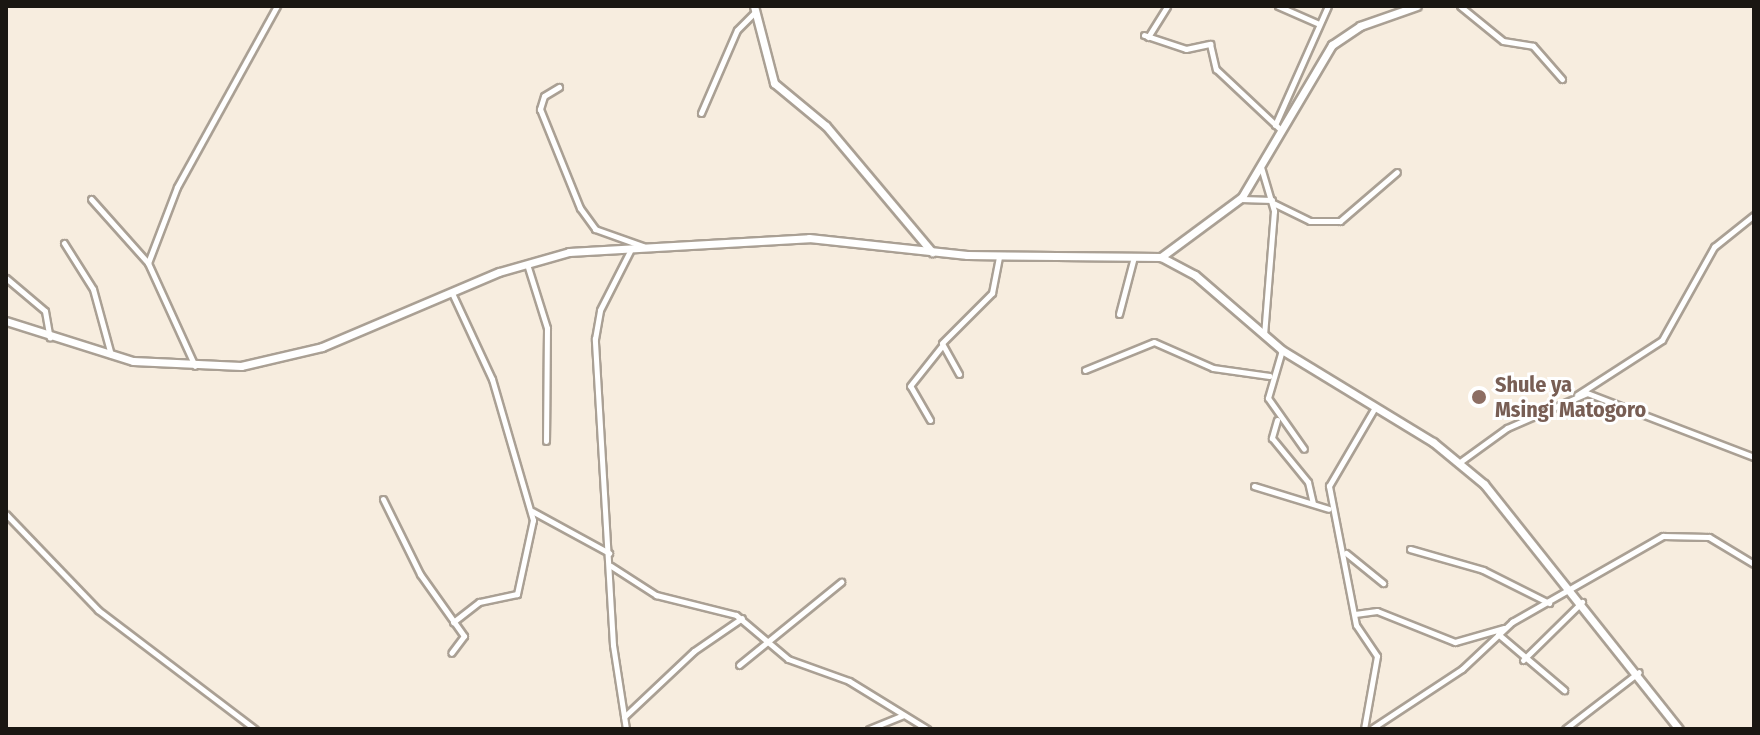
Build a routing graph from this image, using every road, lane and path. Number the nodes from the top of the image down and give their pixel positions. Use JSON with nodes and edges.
{"nodes":[{"id":1,"x":277,"y":6,"type":"edge"},
{"id":2,"x":1167,"y":6,"type":"edge"},
{"id":3,"x":1278,"y":6,"type":"edge"},
{"id":4,"x":1328,"y":6,"type":"edge"},
{"id":5,"x":1417,"y":6,"type":"edge"},
{"id":6,"x":1460,"y":6,"type":"edge"},
{"id":7,"x":755,"y":9,"type":"edge"},
{"id":8,"x":1317,"y":23,"type":"junction"},
{"id":9,"x":1562,"y":79,"type":"dead end"},
{"id":10,"x":559,"y":87,"type":"dead end"},
{"id":11,"x":701,"y":113,"type":"dead end"},
{"id":12,"x":1278,"y":127,"type":"junction"},
{"id":13,"x":1260,"y":166,"type":"junction"},
{"id":14,"x":1397,"y":172,"type":"dead end"},
{"id":15,"x":91,"y":199,"type":"dead end"},
{"id":16,"x":1240,"y":199,"type":"junction"},
{"id":17,"x":1272,"y":201,"type":"junction"},
{"id":18,"x":1754,"y":215,"type":"edge"},
{"id":19,"x":64,"y":243,"type":"dead end"},
{"id":20,"x":651,"y":248,"type":"junction"},
{"id":21,"x":630,"y":251,"type":"junction"},
{"id":22,"x":932,"y":252,"type":"junction"},
{"id":23,"x":999,"y":256,"type":"junction"},
{"id":24,"x":1134,"y":257,"type":"junction"},
{"id":25,"x":1161,"y":257,"type":"junction"},
{"id":26,"x":148,"y":263,"type":"junction"},
{"id":27,"x":526,"y":263,"type":"junction"},
{"id":28,"x":6,"y":278,"type":"edge"},
{"id":29,"x":452,"y":293,"type":"junction"},
{"id":30,"x":1119,"y":314,"type":"dead end"},
{"id":31,"x":6,"y":321,"type":"edge"},
{"id":32,"x":1263,"y":336,"type":"junction"},
{"id":33,"x":50,"y":338,"type":"junction"},
{"id":34,"x":941,"y":347,"type":"junction"},
{"id":35,"x":1282,"y":350,"type":"junction"},
{"id":36,"x":111,"y":356,"type":"junction"},
{"id":37,"x":196,"y":367,"type":"junction"},
{"id":38,"x":1085,"y":370,"type":"dead end"},
{"id":39,"x":959,"y":374,"type":"dead end"},
{"id":40,"x":1269,"y":376,"type":"junction"},
{"id":41,"x":1577,"y":396,"type":"junction"},
{"id":42,"x":1374,"y":409,"type":"junction"},
{"id":43,"x":1278,"y":419,"type":"junction"},
{"id":44,"x":930,"y":420,"type":"dead end"},
{"id":45,"x":546,"y":441,"type":"dead end"},
{"id":46,"x":1304,"y":449,"type":"dead end"},
{"id":47,"x":1754,"y":457,"type":"edge"},
{"id":48,"x":1460,"y":462,"type":"junction"},
{"id":49,"x":1254,"y":486,"type":"dead end"},
{"id":50,"x":383,"y":499,"type":"dead end"},
{"id":51,"x":1313,"y":503,"type":"junction"},
{"id":52,"x":1330,"y":509,"type":"junction"},
{"id":53,"x":532,"y":511,"type":"junction"},
{"id":54,"x":6,"y":514,"type":"edge"},
{"id":55,"x":1410,"y":549,"type":"dead end"},
{"id":56,"x":609,"y":553,"type":"junction"},
{"id":57,"x":1346,"y":553,"type":"junction"},
{"id":58,"x":1754,"y":564,"type":"edge"},
{"id":59,"x":610,"y":565,"type":"junction"},
{"id":60,"x":841,"y":582,"type":"dead end"},
{"id":61,"x":1383,"y":583,"type":"dead end"},
{"id":62,"x":1574,"y":592,"type":"junction"},
{"id":63,"x":1582,"y":602,"type":"junction"},
{"id":64,"x":1550,"y":603,"type":"junction"},
{"id":65,"x":1355,"y":614,"type":"junction"},
{"id":66,"x":742,"y":618,"type":"junction"},
{"id":67,"x":453,"y":622,"type":"junction"},
{"id":68,"x":1504,"y":627,"type":"junction"},
{"id":69,"x":1498,"y":634,"type":"junction"},
{"id":70,"x":771,"y":644,"type":"junction"},
{"id":71,"x":451,"y":653,"type":"dead end"},
{"id":72,"x":1523,"y":660,"type":"junction"},
{"id":73,"x":739,"y":665,"type":"dead end"},
{"id":74,"x":1639,"y":672,"type":"junction"},
{"id":75,"x":1564,"y":690,"type":"dead end"},
{"id":76,"x":904,"y":715,"type":"junction"},
{"id":77,"x":624,"y":717,"type":"junction"},
{"id":78,"x":255,"y":729,"type":"edge"},
{"id":79,"x":626,"y":729,"type":"edge"},
{"id":80,"x":869,"y":729,"type":"edge"},
{"id":81,"x":927,"y":729,"type":"edge"},
{"id":82,"x":1364,"y":729,"type":"edge"},
{"id":83,"x":1371,"y":729,"type":"edge"},
{"id":84,"x":1565,"y":729,"type":"edge"},
{"id":85,"x":1679,"y":729,"type":"edge"}],
"edges":[{"from":1,"to":26,"type":"street"},
{"from":2,"to":12,"type":"street"},
{"from":3,"to":8,"type":"street"},
{"from":4,"to":8,"type":"street"},
{"from":5,"to":12,"type":"street"},
{"from":6,"to":9,"type":"street"},
{"from":7,"to":11,"type":"street"},
{"from":7,"to":22,"type":"street"},
{"from":8,"to":12,"type":"street"},
{"from":10,"to":20,"type":"street"},
{"from":12,"to":13,"type":"street"},
{"from":13,"to":16,"type":"street"},
{"from":13,"to":17,"type":"street"},
{"from":14,"to":17,"type":"street"},
{"from":15,"to":26,"type":"street"},
{"from":16,"to":17,"type":"street"},
{"from":16,"to":25,"type":"street"},
{"from":17,"to":32,"type":"street"},
{"from":18,"to":41,"type":"street"},
{"from":19,"to":36,"type":"street"},
{"from":20,"to":21,"type":"street"},
{"from":20,"to":22,"type":"street"},
{"from":21,"to":27,"type":"street"},
{"from":21,"to":56,"type":"street"},
{"from":22,"to":23,"type":"street"},
{"from":23,"to":24,"type":"street"},
{"from":23,"to":34,"type":"street"},
{"from":24,"to":25,"type":"street"},
{"from":24,"to":30,"type":"street"},
{"from":25,"to":32,"type":"street"},
{"from":26,"to":37,"type":"street"},
{"from":27,"to":29,"type":"street"},
{"from":27,"to":45,"type":"street"},
{"from":28,"to":33,"type":"street"},
{"from":29,"to":37,"type":"street"},
{"from":29,"to":53,"type":"street"},
{"from":31,"to":33,"type":"street"},
{"from":32,"to":35,"type":"street"},
{"from":33,"to":36,"type":"street"},
{"from":34,"to":39,"type":"street"},
{"from":34,"to":44,"type":"street"},
{"from":35,"to":40,"type":"street"},
{"from":35,"to":42,"type":"street"},
{"from":36,"to":37,"type":"street"},
{"from":38,"to":40,"type":"street"},
{"from":40,"to":43,"type":"street"},
{"from":41,"to":47,"type":"street"},
{"from":41,"to":48,"type":"street"},
{"from":42,"to":48,"type":"street"},
{"from":42,"to":52,"type":"street"},
{"from":43,"to":46,"type":"street"},
{"from":43,"to":51,"type":"street"},
{"from":48,"to":62,"type":"street"},
{"from":49,"to":51,"type":"street"},
{"from":50,"to":67,"type":"street"},
{"from":51,"to":52,"type":"street"},
{"from":52,"to":57,"type":"street"},
{"from":53,"to":56,"type":"street"},
{"from":53,"to":67,"type":"street"},
{"from":54,"to":78,"type":"street"},
{"from":55,"to":64,"type":"street"},
{"from":56,"to":59,"type":"street"},
{"from":57,"to":61,"type":"street"},
{"from":57,"to":65,"type":"street"},
{"from":58,"to":62,"type":"street"},
{"from":59,"to":66,"type":"street"},
{"from":59,"to":77,"type":"street"},
{"from":60,"to":70,"type":"street"},
{"from":62,"to":63,"type":"street"},
{"from":62,"to":64,"type":"street"},
{"from":63,"to":72,"type":"street"},
{"from":63,"to":74,"type":"street"},
{"from":64,"to":68,"type":"street"},
{"from":65,"to":68,"type":"street"},
{"from":65,"to":82,"type":"street"},
{"from":66,"to":70,"type":"street"},
{"from":66,"to":77,"type":"street"},
{"from":67,"to":71,"type":"street"},
{"from":68,"to":69,"type":"street"},
{"from":69,"to":72,"type":"street"},
{"from":69,"to":83,"type":"street"},
{"from":70,"to":73,"type":"street"},
{"from":70,"to":76,"type":"street"},
{"from":72,"to":75,"type":"street"},
{"from":74,"to":84,"type":"street"},
{"from":74,"to":85,"type":"street"},
{"from":76,"to":80,"type":"street"},
{"from":76,"to":81,"type":"street"},
{"from":77,"to":79,"type":"street"}]}
